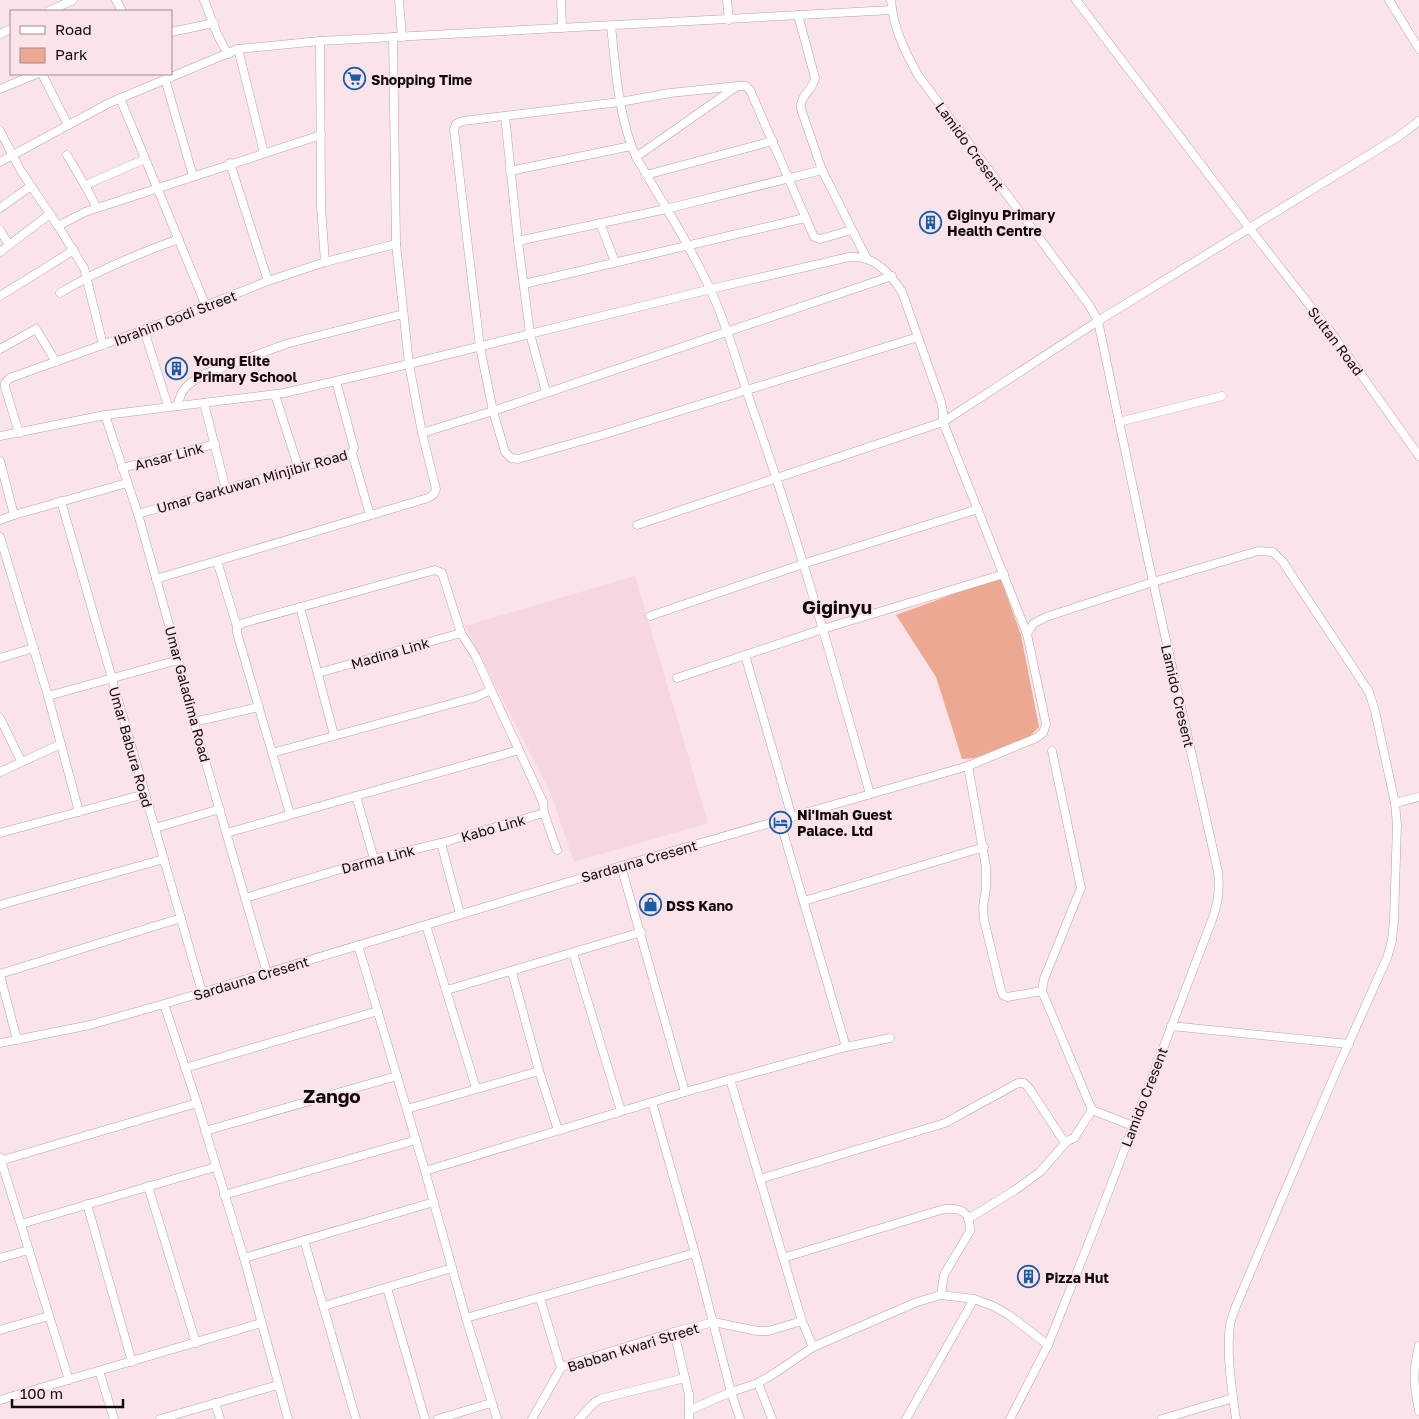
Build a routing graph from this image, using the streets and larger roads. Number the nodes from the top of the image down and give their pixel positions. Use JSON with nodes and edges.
{"nodes":[{"id":1,"x":74,"y":0,"type":"edge"},
{"id":2,"x":204,"y":0,"type":"edge"},
{"id":3,"x":399,"y":0,"type":"edge"},
{"id":4,"x":561,"y":0,"type":"edge"},
{"id":5,"x":727,"y":0,"type":"edge"},
{"id":6,"x":892,"y":0,"type":"edge"},
{"id":7,"x":1076,"y":0,"type":"edge"},
{"id":8,"x":1389,"y":0,"type":"edge"},
{"id":9,"x":50,"y":10,"type":"edge"},
{"id":10,"x":892,"y":10,"type":"junction"},
{"id":11,"x":798,"y":16,"type":"junction"},
{"id":12,"x":729,"y":20,"type":"junction"},
{"id":13,"x":214,"y":23,"type":"junction"},
{"id":14,"x":611,"y":26,"type":"junction"},
{"id":15,"x":562,"y":28,"type":"junction"},
{"id":16,"x":172,"y":32,"type":"edge"},
{"id":17,"x":393,"y":37,"type":"junction"},
{"id":18,"x":402,"y":37,"type":"junction"},
{"id":19,"x":320,"y":40,"type":"junction"},
{"id":20,"x":238,"y":49,"type":"junction"},
{"id":21,"x":1419,"y":49,"type":"edge"},
{"id":22,"x":229,"y":54,"type":"junction"},
{"id":23,"x":34,"y":75,"type":"edge"},
{"id":24,"x":43,"y":75,"type":"edge"},
{"id":25,"x":165,"y":79,"type":"junction"},
{"id":26,"x":738,"y":86,"type":"junction"},
{"id":27,"x":0,"y":89,"type":"edge"},
{"id":28,"x":120,"y":98,"type":"junction"},
{"id":29,"x":620,"y":102,"type":"junction"},
{"id":30,"x":505,"y":116,"type":"junction"},
{"id":31,"x":1419,"y":121,"type":"edge"},
{"id":32,"x":68,"y":125,"type":"junction"},
{"id":33,"x":0,"y":131,"type":"edge"},
{"id":34,"x":321,"y":135,"type":"junction"},
{"id":35,"x":773,"y":141,"type":"junction"},
{"id":36,"x":631,"y":146,"type":"junction"},
{"id":37,"x":264,"y":153,"type":"junction"},
{"id":38,"x":67,"y":155,"type":"dead end"},
{"id":39,"x":13,"y":156,"type":"junction"},
{"id":40,"x":636,"y":157,"type":"junction"},
{"id":41,"x":145,"y":159,"type":"junction"},
{"id":42,"x":0,"y":162,"type":"edge"},
{"id":43,"x":230,"y":163,"type":"junction"},
{"id":44,"x":822,"y":170,"type":"junction"},
{"id":45,"x":510,"y":171,"type":"junction"},
{"id":46,"x":646,"y":175,"type":"junction"},
{"id":47,"x":193,"y":176,"type":"junction"},
{"id":48,"x":790,"y":179,"type":"junction"},
{"id":49,"x":31,"y":186,"type":"junction"},
{"id":50,"x":87,"y":189,"type":"junction"},
{"id":51,"x":158,"y":189,"type":"junction"},
{"id":52,"x":0,"y":208,"type":"edge"},
{"id":53,"x":97,"y":208,"type":"junction"},
{"id":54,"x":666,"y":209,"type":"junction"},
{"id":55,"x":50,"y":214,"type":"junction"},
{"id":56,"x":805,"y":218,"type":"junction"},
{"id":57,"x":600,"y":223,"type":"junction"},
{"id":58,"x":58,"y":226,"type":"junction"},
{"id":59,"x":1250,"y":229,"type":"junction"},
{"id":60,"x":0,"y":230,"type":"edge"},
{"id":61,"x":852,"y":230,"type":"junction"},
{"id":62,"x":179,"y":239,"type":"junction"},
{"id":63,"x":518,"y":241,"type":"junction"},
{"id":64,"x":396,"y":244,"type":"junction"},
{"id":65,"x":9,"y":245,"type":"junction"},
{"id":66,"x":688,"y":245,"type":"junction"},
{"id":67,"x":74,"y":250,"type":"junction"},
{"id":68,"x":0,"y":252,"type":"edge"},
{"id":69,"x":867,"y":259,"type":"junction"},
{"id":70,"x":324,"y":262,"type":"junction"},
{"id":71,"x":616,"y":262,"type":"junction"},
{"id":72,"x":87,"y":276,"type":"junction"},
{"id":73,"x":892,"y":276,"type":"junction"},
{"id":74,"x":268,"y":281,"type":"junction"},
{"id":75,"x":524,"y":284,"type":"junction"},
{"id":76,"x":711,"y":289,"type":"junction"},
{"id":77,"x":60,"y":293,"type":"dead end"},
{"id":78,"x":0,"y":296,"type":"edge"},
{"id":79,"x":206,"y":306,"type":"junction"},
{"id":80,"x":403,"y":314,"type":"junction"},
{"id":81,"x":1098,"y":320,"type":"junction"},
{"id":82,"x":144,"y":330,"type":"junction"},
{"id":83,"x":728,"y":332,"type":"junction"},
{"id":84,"x":530,"y":334,"type":"junction"},
{"id":85,"x":918,"y":337,"type":"junction"},
{"id":86,"x":103,"y":345,"type":"junction"},
{"id":87,"x":480,"y":347,"type":"junction"},
{"id":88,"x":0,"y":348,"type":"edge"},
{"id":89,"x":56,"y":362,"type":"junction"},
{"id":90,"x":409,"y":364,"type":"junction"},
{"id":91,"x":336,"y":381,"type":"junction"},
{"id":92,"x":2,"y":384,"type":"edge"},
{"id":93,"x":746,"y":391,"type":"junction"},
{"id":94,"x":546,"y":392,"type":"junction"},
{"id":95,"x":275,"y":395,"type":"junction"},
{"id":96,"x":1222,"y":396,"type":"dead end"},
{"id":97,"x":204,"y":403,"type":"junction"},
{"id":98,"x":168,"y":406,"type":"junction"},
{"id":99,"x":177,"y":406,"type":"junction"},
{"id":100,"x":493,"y":411,"type":"junction"},
{"id":101,"x":106,"y":415,"type":"junction"},
{"id":102,"x":943,"y":422,"type":"junction"},
{"id":103,"x":1119,"y":422,"type":"junction"},
{"id":104,"x":19,"y":432,"type":"junction"},
{"id":105,"x":422,"y":433,"type":"junction"},
{"id":106,"x":0,"y":436,"type":"edge"},
{"id":107,"x":215,"y":444,"type":"junction"},
{"id":108,"x":352,"y":453,"type":"junction"},
{"id":109,"x":1419,"y":456,"type":"edge"},
{"id":110,"x":0,"y":461,"type":"edge"},
{"id":111,"x":122,"y":468,"type":"junction"},
{"id":112,"x":298,"y":469,"type":"junction"},
{"id":113,"x":777,"y":478,"type":"junction"},
{"id":114,"x":127,"y":483,"type":"junction"},
{"id":115,"x":226,"y":490,"type":"junction"},
{"id":116,"x":61,"y":501,"type":"junction"},
{"id":117,"x":978,"y":509,"type":"junction"},
{"id":118,"x":138,"y":514,"type":"junction"},
{"id":119,"x":14,"y":515,"type":"junction"},
{"id":120,"x":370,"y":515,"type":"junction"},
{"id":121,"x":0,"y":520,"type":"edge"},
{"id":122,"x":637,"y":525,"type":"dead end"},
{"id":123,"x":0,"y":537,"type":"edge"},
{"id":124,"x":218,"y":560,"type":"junction"},
{"id":125,"x":803,"y":564,"type":"junction"},
{"id":126,"x":1004,"y":574,"type":"junction"},
{"id":127,"x":156,"y":579,"type":"junction"},
{"id":128,"x":1153,"y":582,"type":"junction"},
{"id":129,"x":300,"y":607,"type":"junction"},
{"id":130,"x":650,"y":616,"type":"dead end"},
{"id":131,"x":238,"y":627,"type":"junction"},
{"id":132,"x":823,"y":629,"type":"junction"},
{"id":133,"x":461,"y":633,"type":"junction"},
{"id":134,"x":1027,"y":634,"type":"junction"},
{"id":135,"x":34,"y":648,"type":"junction"},
{"id":136,"x":745,"y":655,"type":"junction"},
{"id":137,"x":0,"y":658,"type":"edge"},
{"id":138,"x":178,"y":660,"type":"junction"},
{"id":139,"x":318,"y":673,"type":"junction"},
{"id":140,"x":111,"y":678,"type":"junction"},
{"id":141,"x":677,"y":678,"type":"dead end"},
{"id":142,"x":491,"y":690,"type":"junction"},
{"id":143,"x":48,"y":696,"type":"junction"},
{"id":144,"x":259,"y":706,"type":"junction"},
{"id":145,"x":194,"y":722,"type":"junction"},
{"id":146,"x":1,"y":723,"type":"edge"},
{"id":147,"x":334,"y":735,"type":"junction"},
{"id":148,"x":61,"y":744,"type":"junction"},
{"id":149,"x":519,"y":750,"type":"junction"},
{"id":150,"x":1052,"y":751,"type":"dead end"},
{"id":151,"x":272,"y":753,"type":"junction"},
{"id":152,"x":21,"y":761,"type":"junction"},
{"id":153,"x":968,"y":766,"type":"junction"},
{"id":154,"x":0,"y":772,"type":"edge"},
{"id":155,"x":145,"y":794,"type":"junction"},
{"id":156,"x":870,"y":794,"type":"junction"},
{"id":157,"x":356,"y":796,"type":"junction"},
{"id":158,"x":1419,"y":797,"type":"edge"},
{"id":159,"x":1396,"y":803,"type":"junction"},
{"id":160,"x":220,"y":810,"type":"junction"},
{"id":161,"x":79,"y":812,"type":"junction"},
{"id":162,"x":544,"y":813,"type":"junction"},
{"id":163,"x":290,"y":814,"type":"junction"},
{"id":164,"x":792,"y":817,"type":"junction"},
{"id":165,"x":780,"y":821,"type":"junction"},
{"id":166,"x":155,"y":828,"type":"junction"},
{"id":167,"x":0,"y":833,"type":"edge"},
{"id":168,"x":227,"y":833,"type":"junction"},
{"id":169,"x":441,"y":843,"type":"junction"},
{"id":170,"x":984,"y":847,"type":"junction"},
{"id":171,"x":557,"y":850,"type":"dead end"},
{"id":172,"x":164,"y":859,"type":"junction"},
{"id":173,"x":374,"y":859,"type":"junction"},
{"id":174,"x":621,"y":866,"type":"junction"},
{"id":175,"x":245,"y":898,"type":"junction"},
{"id":176,"x":804,"y":901,"type":"junction"},
{"id":177,"x":0,"y":905,"type":"edge"},
{"id":178,"x":460,"y":914,"type":"junction"},
{"id":179,"x":181,"y":918,"type":"junction"},
{"id":180,"x":426,"y":925,"type":"junction"},
{"id":181,"x":641,"y":932,"type":"junction"},
{"id":182,"x":358,"y":945,"type":"junction"},
{"id":183,"x":573,"y":953,"type":"junction"},
{"id":184,"x":512,"y":972,"type":"junction"},
{"id":185,"x":267,"y":973,"type":"junction"},
{"id":186,"x":0,"y":974,"type":"edge"},
{"id":187,"x":447,"y":990,"type":"junction"},
{"id":188,"x":1042,"y":990,"type":"junction"},
{"id":189,"x":202,"y":992,"type":"junction"},
{"id":190,"x":164,"y":1004,"type":"junction"},
{"id":191,"x":378,"y":1011,"type":"junction"},
{"id":192,"x":1171,"y":1026,"type":"junction"},
{"id":193,"x":890,"y":1038,"type":"dead end"},
{"id":194,"x":17,"y":1040,"type":"junction"},
{"id":195,"x":0,"y":1043,"type":"edge"},
{"id":196,"x":1349,"y":1044,"type":"junction"},
{"id":197,"x":846,"y":1047,"type":"junction"},
{"id":198,"x":185,"y":1068,"type":"junction"},
{"id":199,"x":539,"y":1071,"type":"junction"},
{"id":200,"x":397,"y":1076,"type":"junction"},
{"id":201,"x":730,"y":1079,"type":"junction"},
{"id":202,"x":476,"y":1088,"type":"junction"},
{"id":203,"x":685,"y":1092,"type":"junction"},
{"id":204,"x":652,"y":1102,"type":"junction"},
{"id":205,"x":197,"y":1103,"type":"junction"},
{"id":206,"x":407,"y":1109,"type":"junction"},
{"id":207,"x":1092,"y":1110,"type":"junction"},
{"id":208,"x":621,"y":1111,"type":"junction"},
{"id":209,"x":1133,"y":1126,"type":"junction"},
{"id":210,"x":558,"y":1130,"type":"junction"},
{"id":211,"x":205,"y":1131,"type":"junction"},
{"id":212,"x":416,"y":1140,"type":"junction"},
{"id":213,"x":1067,"y":1141,"type":"junction"},
{"id":214,"x":0,"y":1160,"type":"edge"},
{"id":215,"x":215,"y":1167,"type":"junction"},
{"id":216,"x":425,"y":1171,"type":"junction"},
{"id":217,"x":760,"y":1179,"type":"junction"},
{"id":218,"x":148,"y":1186,"type":"junction"},
{"id":219,"x":224,"y":1196,"type":"junction"},
{"id":220,"x":434,"y":1202,"type":"junction"},
{"id":221,"x":87,"y":1204,"type":"junction"},
{"id":222,"x":968,"y":1219,"type":"junction"},
{"id":223,"x":21,"y":1224,"type":"junction"},
{"id":224,"x":304,"y":1240,"type":"junction"},
{"id":225,"x":29,"y":1250,"type":"junction"},
{"id":226,"x":695,"y":1253,"type":"junction"},
{"id":227,"x":0,"y":1258,"type":"edge"},
{"id":228,"x":244,"y":1258,"type":"junction"},
{"id":229,"x":783,"y":1258,"type":"junction"},
{"id":230,"x":452,"y":1268,"type":"junction"},
{"id":231,"x":387,"y":1288,"type":"junction"},
{"id":232,"x":941,"y":1295,"type":"junction"},
{"id":233,"x":540,"y":1298,"type":"junction"},
{"id":234,"x":974,"y":1299,"type":"junction"},
{"id":235,"x":324,"y":1306,"type":"junction"},
{"id":236,"x":49,"y":1316,"type":"junction"},
{"id":237,"x":466,"y":1318,"type":"junction"},
{"id":238,"x":802,"y":1321,"type":"junction"},
{"id":239,"x":714,"y":1322,"type":"junction"},
{"id":240,"x":261,"y":1323,"type":"junction"},
{"id":241,"x":0,"y":1330,"type":"edge"},
{"id":242,"x":674,"y":1332,"type":"junction"},
{"id":243,"x":196,"y":1343,"type":"junction"},
{"id":244,"x":1048,"y":1345,"type":"junction"},
{"id":245,"x":1419,"y":1346,"type":"edge"},
{"id":246,"x":813,"y":1347,"type":"junction"},
{"id":247,"x":132,"y":1362,"type":"junction"},
{"id":248,"x":561,"y":1368,"type":"junction"},
{"id":249,"x":99,"y":1371,"type":"junction"},
{"id":250,"x":685,"y":1378,"type":"junction"},
{"id":251,"x":69,"y":1380,"type":"junction"},
{"id":252,"x":758,"y":1383,"type":"junction"},
{"id":253,"x":278,"y":1385,"type":"junction"},
{"id":254,"x":731,"y":1392,"type":"junction"},
{"id":255,"x":1233,"y":1398,"type":"junction"},
{"id":256,"x":0,"y":1400,"type":"edge"},
{"id":257,"x":215,"y":1403,"type":"junction"},
{"id":258,"x":491,"y":1403,"type":"junction"},
{"id":259,"x":690,"y":1410,"type":"junction"},
{"id":260,"x":1419,"y":1411,"type":"edge"},
{"id":261,"x":114,"y":1419,"type":"edge"},
{"id":262,"x":160,"y":1419,"type":"edge"},
{"id":263,"x":220,"y":1419,"type":"edge"},
{"id":264,"x":288,"y":1419,"type":"edge"},
{"id":265,"x":356,"y":1419,"type":"edge"},
{"id":266,"x":425,"y":1419,"type":"edge"},
{"id":267,"x":438,"y":1419,"type":"edge"},
{"id":268,"x":497,"y":1419,"type":"edge"},
{"id":269,"x":532,"y":1419,"type":"edge"},
{"id":270,"x":579,"y":1419,"type":"edge"},
{"id":271,"x":689,"y":1419,"type":"edge"},
{"id":272,"x":740,"y":1419,"type":"edge"},
{"id":273,"x":772,"y":1419,"type":"edge"},
{"id":274,"x":906,"y":1419,"type":"edge"},
{"id":275,"x":1010,"y":1419,"type":"edge"},
{"id":276,"x":1162,"y":1419,"type":"edge"},
{"id":277,"x":1236,"y":1419,"type":"edge"}],
"edges":[{"from":1,"to":9,"type":"street"},
{"from":2,"to":13,"type":"street"},
{"from":3,"to":18,"type":"street"},
{"from":4,"to":15,"type":"street"},
{"from":5,"to":12,"type":"street"},
{"from":6,"to":10,"type":"street","name":"Lamido Cresent"},
{"from":7,"to":59,"type":"street","name":"Sultan Road"},
{"from":8,"to":21,"type":"street"},
{"from":10,"to":11,"type":"street"},
{"from":10,"to":81,"type":"street","name":"Lamido Cresent"},
{"from":11,"to":12,"type":"street"},
{"from":11,"to":44,"type":"street"},
{"from":12,"to":14,"type":"street"},
{"from":13,"to":16,"type":"street"},
{"from":13,"to":22,"type":"street"},
{"from":14,"to":15,"type":"street"},
{"from":14,"to":29,"type":"street"},
{"from":15,"to":18,"type":"street"},
{"from":17,"to":18,"type":"street"},
{"from":17,"to":19,"type":"street"},
{"from":17,"to":64,"type":"street"},
{"from":19,"to":20,"type":"street"},
{"from":19,"to":34,"type":"street"},
{"from":20,"to":22,"type":"street"},
{"from":20,"to":37,"type":"street"},
{"from":22,"to":25,"type":"street"},
{"from":23,"to":27,"type":"street"},
{"from":24,"to":32,"type":"street"},
{"from":25,"to":28,"type":"street"},
{"from":25,"to":47,"type":"street"},
{"from":26,"to":29,"type":"street"},
{"from":26,"to":35,"type":"street"},
{"from":26,"to":40,"type":"street"},
{"from":28,"to":32,"type":"street"},
{"from":28,"to":41,"type":"street"},
{"from":29,"to":30,"type":"street"},
{"from":29,"to":36,"type":"street"},
{"from":30,"to":45,"type":"street"},
{"from":30,"to":87,"type":"street"},
{"from":31,"to":59,"type":"street"},
{"from":32,"to":39,"type":"street"},
{"from":33,"to":39,"type":"street"},
{"from":34,"to":37,"type":"street"},
{"from":34,"to":70,"type":"street"},
{"from":35,"to":46,"type":"street"},
{"from":35,"to":48,"type":"street"},
{"from":36,"to":40,"type":"street"},
{"from":36,"to":45,"type":"street"},
{"from":37,"to":43,"type":"street"},
{"from":38,"to":50,"type":"street"},
{"from":39,"to":42,"type":"street"},
{"from":39,"to":49,"type":"street"},
{"from":40,"to":46,"type":"street"},
{"from":41,"to":50,"type":"street"},
{"from":41,"to":51,"type":"street"},
{"from":43,"to":47,"type":"street"},
{"from":43,"to":74,"type":"street"},
{"from":44,"to":48,"type":"street"},
{"from":44,"to":61,"type":"street"},
{"from":45,"to":63,"type":"street"},
{"from":46,"to":54,"type":"street"},
{"from":47,"to":51,"type":"street"},
{"from":48,"to":54,"type":"street"},
{"from":48,"to":56,"type":"street"},
{"from":49,"to":52,"type":"street"},
{"from":49,"to":55,"type":"street"},
{"from":50,"to":53,"type":"street"},
{"from":51,"to":53,"type":"street"},
{"from":51,"to":62,"type":"street"},
{"from":53,"to":58,"type":"street"},
{"from":54,"to":57,"type":"street"},
{"from":54,"to":66,"type":"street"},
{"from":55,"to":58,"type":"street"},
{"from":55,"to":65,"type":"street"},
{"from":56,"to":61,"type":"street"},
{"from":56,"to":66,"type":"street"},
{"from":57,"to":63,"type":"street"},
{"from":57,"to":71,"type":"street"},
{"from":58,"to":67,"type":"street"},
{"from":59,"to":81,"type":"street"},
{"from":59,"to":109,"type":"street","name":"Sultan Road"},
{"from":60,"to":65,"type":"street"},
{"from":61,"to":69,"type":"street"},
{"from":62,"to":72,"type":"street"},
{"from":62,"to":79,"type":"street"},
{"from":63,"to":75,"type":"street"},
{"from":64,"to":70,"type":"street","name":"Ibrahim Godi Street"},
{"from":64,"to":80,"type":"street"},
{"from":65,"to":68,"type":"street"},
{"from":66,"to":71,"type":"street"},
{"from":66,"to":76,"type":"street"},
{"from":67,"to":72,"type":"street"},
{"from":67,"to":78,"type":"street"},
{"from":69,"to":73,"type":"street"},
{"from":69,"to":76,"type":"street"},
{"from":70,"to":74,"type":"street","name":"Ibrahim Godi Street"},
{"from":71,"to":75,"type":"street"},
{"from":72,"to":77,"type":"street"},
{"from":72,"to":86,"type":"street"},
{"from":73,"to":83,"type":"street"},
{"from":73,"to":85,"type":"street","name":"Sardauna Cresent"},
{"from":74,"to":79,"type":"street","name":"Ibrahim Godi Street"},
{"from":75,"to":84,"type":"street"},
{"from":76,"to":83,"type":"street"},
{"from":76,"to":84,"type":"street"},
{"from":79,"to":82,"type":"street","name":"Ibrahim Godi Street"},
{"from":80,"to":90,"type":"street"},
{"from":80,"to":99,"type":"street"},
{"from":81,"to":102,"type":"street"},
{"from":81,"to":103,"type":"street","name":"Lamido Cresent"},
{"from":82,"to":86,"type":"street","name":"Ibrahim Godi Street"},
{"from":82,"to":98,"type":"street"},
{"from":83,"to":93,"type":"street"},
{"from":83,"to":94,"type":"street"},
{"from":84,"to":87,"type":"street"},
{"from":84,"to":94,"type":"street"},
{"from":85,"to":93,"type":"street"},
{"from":85,"to":102,"type":"street","name":"Sardauna Cresent"},
{"from":86,"to":89,"type":"street","name":"Ibrahim Godi Street"},
{"from":87,"to":90,"type":"street"},
{"from":87,"to":100,"type":"street"},
{"from":88,"to":89,"type":"street"},
{"from":89,"to":92,"type":"street","name":"Ibrahim Godi Street"},
{"from":90,"to":91,"type":"street"},
{"from":90,"to":105,"type":"street"},
{"from":91,"to":95,"type":"street"},
{"from":91,"to":108,"type":"street","name":"Umar Garkuwan Minjibir Road"},
{"from":92,"to":104,"type":"street","name":"Ibrahim Godi Street"},
{"from":93,"to":100,"type":"street"},
{"from":93,"to":113,"type":"street"},
{"from":94,"to":100,"type":"street"},
{"from":95,"to":97,"type":"street"},
{"from":95,"to":112,"type":"street"},
{"from":96,"to":103,"type":"street"},
{"from":97,"to":99,"type":"street"},
{"from":97,"to":107,"type":"street"},
{"from":98,"to":99,"type":"street"},
{"from":98,"to":101,"type":"street"},
{"from":100,"to":105,"type":"street"},
{"from":101,"to":104,"type":"street"},
{"from":101,"to":111,"type":"street","name":"Umar Galadima Road"},
{"from":102,"to":113,"type":"street"},
{"from":102,"to":117,"type":"street","name":"Sardauna Cresent"},
{"from":103,"to":128,"type":"street","name":"Lamido Cresent"},
{"from":104,"to":106,"type":"street"},
{"from":105,"to":120,"type":"street"},
{"from":107,"to":111,"type":"street","name":"Ansar Link"},
{"from":107,"to":115,"type":"street"},
{"from":108,"to":112,"type":"street","name":"Umar Garkuwan Minjibir Road"},
{"from":108,"to":120,"type":"street"},
{"from":110,"to":119,"type":"street"},
{"from":111,"to":114,"type":"street","name":"Umar Galadima Road"},
{"from":112,"to":115,"type":"street","name":"Umar Garkuwan Minjibir Road"},
{"from":113,"to":122,"type":"street"},
{"from":113,"to":125,"type":"street"},
{"from":114,"to":116,"type":"street"},
{"from":114,"to":118,"type":"street","name":"Umar Galadima Road"},
{"from":115,"to":118,"type":"street","name":"Umar Garkuwan Minjibir Road"},
{"from":116,"to":119,"type":"street"},
{"from":116,"to":140,"type":"street","name":"Umar Babura Road"},
{"from":117,"to":125,"type":"street"},
{"from":117,"to":126,"type":"street","name":"Sardauna Cresent"},
{"from":118,"to":127,"type":"street","name":"Umar Galadima Road"},
{"from":119,"to":121,"type":"street"},
{"from":120,"to":124,"type":"street"},
{"from":123,"to":135,"type":"street"},
{"from":124,"to":127,"type":"street"},
{"from":124,"to":131,"type":"street"},
{"from":125,"to":130,"type":"street"},
{"from":125,"to":132,"type":"street"},
{"from":126,"to":132,"type":"street"},
{"from":126,"to":134,"type":"street","name":"Sardauna Cresent"},
{"from":127,"to":138,"type":"street","name":"Umar Galadima Road"},
{"from":128,"to":134,"type":"street"},
{"from":128,"to":159,"type":"street"},
{"from":128,"to":192,"type":"street","name":"Lamido Cresent"},
{"from":129,"to":131,"type":"street"},
{"from":129,"to":133,"type":"street"},
{"from":129,"to":139,"type":"street"},
{"from":131,"to":144,"type":"street"},
{"from":132,"to":136,"type":"street"},
{"from":132,"to":156,"type":"street"},
{"from":133,"to":139,"type":"street","name":"Madina Link"},
{"from":133,"to":142,"type":"street"},
{"from":134,"to":153,"type":"street","name":"Sardauna Cresent"},
{"from":135,"to":137,"type":"street"},
{"from":135,"to":143,"type":"street"},
{"from":136,"to":141,"type":"street"},
{"from":136,"to":164,"type":"street"},
{"from":138,"to":140,"type":"street"},
{"from":138,"to":145,"type":"street","name":"Umar Galadima Road"},
{"from":139,"to":147,"type":"street"},
{"from":140,"to":143,"type":"street"},
{"from":140,"to":155,"type":"street","name":"Umar Babura Road"},
{"from":142,"to":147,"type":"street"},
{"from":142,"to":149,"type":"street"},
{"from":143,"to":148,"type":"street"},
{"from":144,"to":145,"type":"street"},
{"from":144,"to":151,"type":"street"},
{"from":145,"to":160,"type":"street","name":"Umar Galadima Road"},
{"from":146,"to":152,"type":"street"},
{"from":147,"to":151,"type":"street"},
{"from":148,"to":152,"type":"street"},
{"from":148,"to":161,"type":"street"},
{"from":149,"to":157,"type":"street"},
{"from":149,"to":162,"type":"street"},
{"from":150,"to":188,"type":"street"},
{"from":151,"to":163,"type":"street"},
{"from":152,"to":154,"type":"street"},
{"from":153,"to":156,"type":"street","name":"Sardauna Cresent"},
{"from":153,"to":170,"type":"street"},
{"from":155,"to":161,"type":"street"},
{"from":155,"to":166,"type":"street","name":"Umar Babura Road"},
{"from":156,"to":164,"type":"street","name":"Sardauna Cresent"},
{"from":157,"to":163,"type":"street"},
{"from":157,"to":173,"type":"street"},
{"from":158,"to":159,"type":"street"},
{"from":159,"to":196,"type":"street"},
{"from":160,"to":166,"type":"street"},
{"from":160,"to":168,"type":"street","name":"Umar Galadima Road"},
{"from":161,"to":167,"type":"street"},
{"from":162,"to":169,"type":"street","name":"Kabo Link"},
{"from":162,"to":171,"type":"street"},
{"from":163,"to":168,"type":"street"},
{"from":164,"to":165,"type":"street","name":"Sardauna Cresent"},
{"from":165,"to":174,"type":"street","name":"Sardauna Cresent"},
{"from":165,"to":176,"type":"street"},
{"from":166,"to":172,"type":"street","name":"Umar Babura Road"},
{"from":168,"to":175,"type":"street","name":"Umar Galadima Road"},
{"from":169,"to":173,"type":"street","name":"Darma Link"},
{"from":169,"to":178,"type":"street"},
{"from":170,"to":176,"type":"street"},
{"from":170,"to":188,"type":"street"},
{"from":172,"to":177,"type":"street"},
{"from":172,"to":179,"type":"street","name":"Umar Babura Road"},
{"from":173,"to":175,"type":"street","name":"Darma Link"},
{"from":174,"to":178,"type":"street","name":"Sardauna Cresent"},
{"from":174,"to":181,"type":"street"},
{"from":175,"to":185,"type":"street","name":"Umar Galadima Road"},
{"from":176,"to":197,"type":"street"},
{"from":178,"to":180,"type":"street","name":"Sardauna Cresent"},
{"from":179,"to":186,"type":"street"},
{"from":179,"to":189,"type":"street","name":"Umar Babura Road"},
{"from":180,"to":182,"type":"street","name":"Sardauna Cresent"},
{"from":180,"to":187,"type":"street"},
{"from":181,"to":183,"type":"street"},
{"from":181,"to":203,"type":"street"},
{"from":182,"to":185,"type":"street","name":"Sardauna Cresent"},
{"from":182,"to":191,"type":"street"},
{"from":183,"to":184,"type":"street"},
{"from":183,"to":208,"type":"street"},
{"from":184,"to":187,"type":"street"},
{"from":184,"to":199,"type":"street"},
{"from":185,"to":189,"type":"street","name":"Sardauna Cresent"},
{"from":186,"to":194,"type":"street"},
{"from":187,"to":202,"type":"street"},
{"from":188,"to":207,"type":"street"},
{"from":189,"to":190,"type":"street","name":"Sardauna Cresent"},
{"from":190,"to":194,"type":"street","name":"Sardauna Cresent"},
{"from":190,"to":198,"type":"street"},
{"from":191,"to":198,"type":"street"},
{"from":191,"to":200,"type":"street"},
{"from":192,"to":196,"type":"street"},
{"from":192,"to":209,"type":"street","name":"Lamido Cresent"},
{"from":193,"to":197,"type":"street"},
{"from":194,"to":195,"type":"street","name":"Sardauna Cresent"},
{"from":196,"to":255,"type":"street"},
{"from":197,"to":201,"type":"street"},
{"from":198,"to":205,"type":"street"},
{"from":199,"to":202,"type":"street"},
{"from":199,"to":210,"type":"street"},
{"from":200,"to":206,"type":"street"},
{"from":200,"to":211,"type":"street"},
{"from":201,"to":203,"type":"street"},
{"from":201,"to":217,"type":"street"},
{"from":202,"to":206,"type":"street"},
{"from":203,"to":204,"type":"street"},
{"from":204,"to":208,"type":"street"},
{"from":204,"to":226,"type":"street"},
{"from":205,"to":211,"type":"street"},
{"from":205,"to":214,"type":"street"},
{"from":206,"to":212,"type":"street"},
{"from":207,"to":209,"type":"street"},
{"from":207,"to":213,"type":"street"},
{"from":208,"to":210,"type":"street"},
{"from":209,"to":244,"type":"street","name":"Lamido Cresent"},
{"from":210,"to":216,"type":"street"},
{"from":211,"to":215,"type":"street"},
{"from":212,"to":216,"type":"street"},
{"from":212,"to":219,"type":"street"},
{"from":213,"to":217,"type":"street"},
{"from":213,"to":222,"type":"street"},
{"from":214,"to":223,"type":"street"},
{"from":215,"to":218,"type":"street"},
{"from":215,"to":219,"type":"street"},
{"from":216,"to":220,"type":"street"},
{"from":217,"to":229,"type":"street"},
{"from":218,"to":221,"type":"street"},
{"from":218,"to":243,"type":"street"},
{"from":219,"to":228,"type":"street"},
{"from":220,"to":224,"type":"street"},
{"from":220,"to":230,"type":"street"},
{"from":221,"to":223,"type":"street"},
{"from":221,"to":247,"type":"street"},
{"from":222,"to":229,"type":"street"},
{"from":222,"to":232,"type":"street"},
{"from":223,"to":225,"type":"street"},
{"from":224,"to":228,"type":"street"},
{"from":224,"to":235,"type":"street"},
{"from":225,"to":227,"type":"street"},
{"from":225,"to":236,"type":"street"},
{"from":226,"to":233,"type":"street"},
{"from":226,"to":239,"type":"street"},
{"from":228,"to":240,"type":"street"},
{"from":229,"to":238,"type":"street"},
{"from":230,"to":231,"type":"street"},
{"from":230,"to":237,"type":"street"},
{"from":231,"to":235,"type":"street"},
{"from":231,"to":266,"type":"street"},
{"from":232,"to":234,"type":"street"},
{"from":232,"to":246,"type":"street"},
{"from":233,"to":237,"type":"street"},
{"from":233,"to":248,"type":"street"},
{"from":234,"to":244,"type":"street"},
{"from":234,"to":274,"type":"street"},
{"from":235,"to":265,"type":"street"},
{"from":236,"to":241,"type":"street"},
{"from":236,"to":251,"type":"street"},
{"from":237,"to":258,"type":"street"},
{"from":238,"to":239,"type":"street","name":"Babban Kwari Street"},
{"from":238,"to":246,"type":"street"},
{"from":239,"to":242,"type":"street","name":"Babban Kwari Street"},
{"from":239,"to":254,"type":"street"},
{"from":240,"to":243,"type":"street"},
{"from":240,"to":253,"type":"street"},
{"from":242,"to":248,"type":"street","name":"Babban Kwari Street"},
{"from":242,"to":250,"type":"street"},
{"from":243,"to":247,"type":"street"},
{"from":244,"to":275,"type":"street","name":"Lamido Cresent"},
{"from":245,"to":260,"type":"street"},
{"from":246,"to":252,"type":"street"},
{"from":247,"to":249,"type":"street"},
{"from":248,"to":269,"type":"street","name":"Babban Kwari Street"},
{"from":249,"to":251,"type":"street"},
{"from":249,"to":261,"type":"street"},
{"from":250,"to":259,"type":"street"},
{"from":250,"to":270,"type":"street"},
{"from":251,"to":256,"type":"street"},
{"from":252,"to":254,"type":"street"},
{"from":252,"to":273,"type":"street"},
{"from":253,"to":257,"type":"street"},
{"from":253,"to":264,"type":"street"},
{"from":254,"to":259,"type":"street"},
{"from":254,"to":272,"type":"street"},
{"from":255,"to":276,"type":"street"},
{"from":255,"to":277,"type":"street"},
{"from":257,"to":262,"type":"street"},
{"from":257,"to":263,"type":"street"},
{"from":258,"to":267,"type":"street"},
{"from":258,"to":268,"type":"street"},
{"from":259,"to":271,"type":"street"}]}
